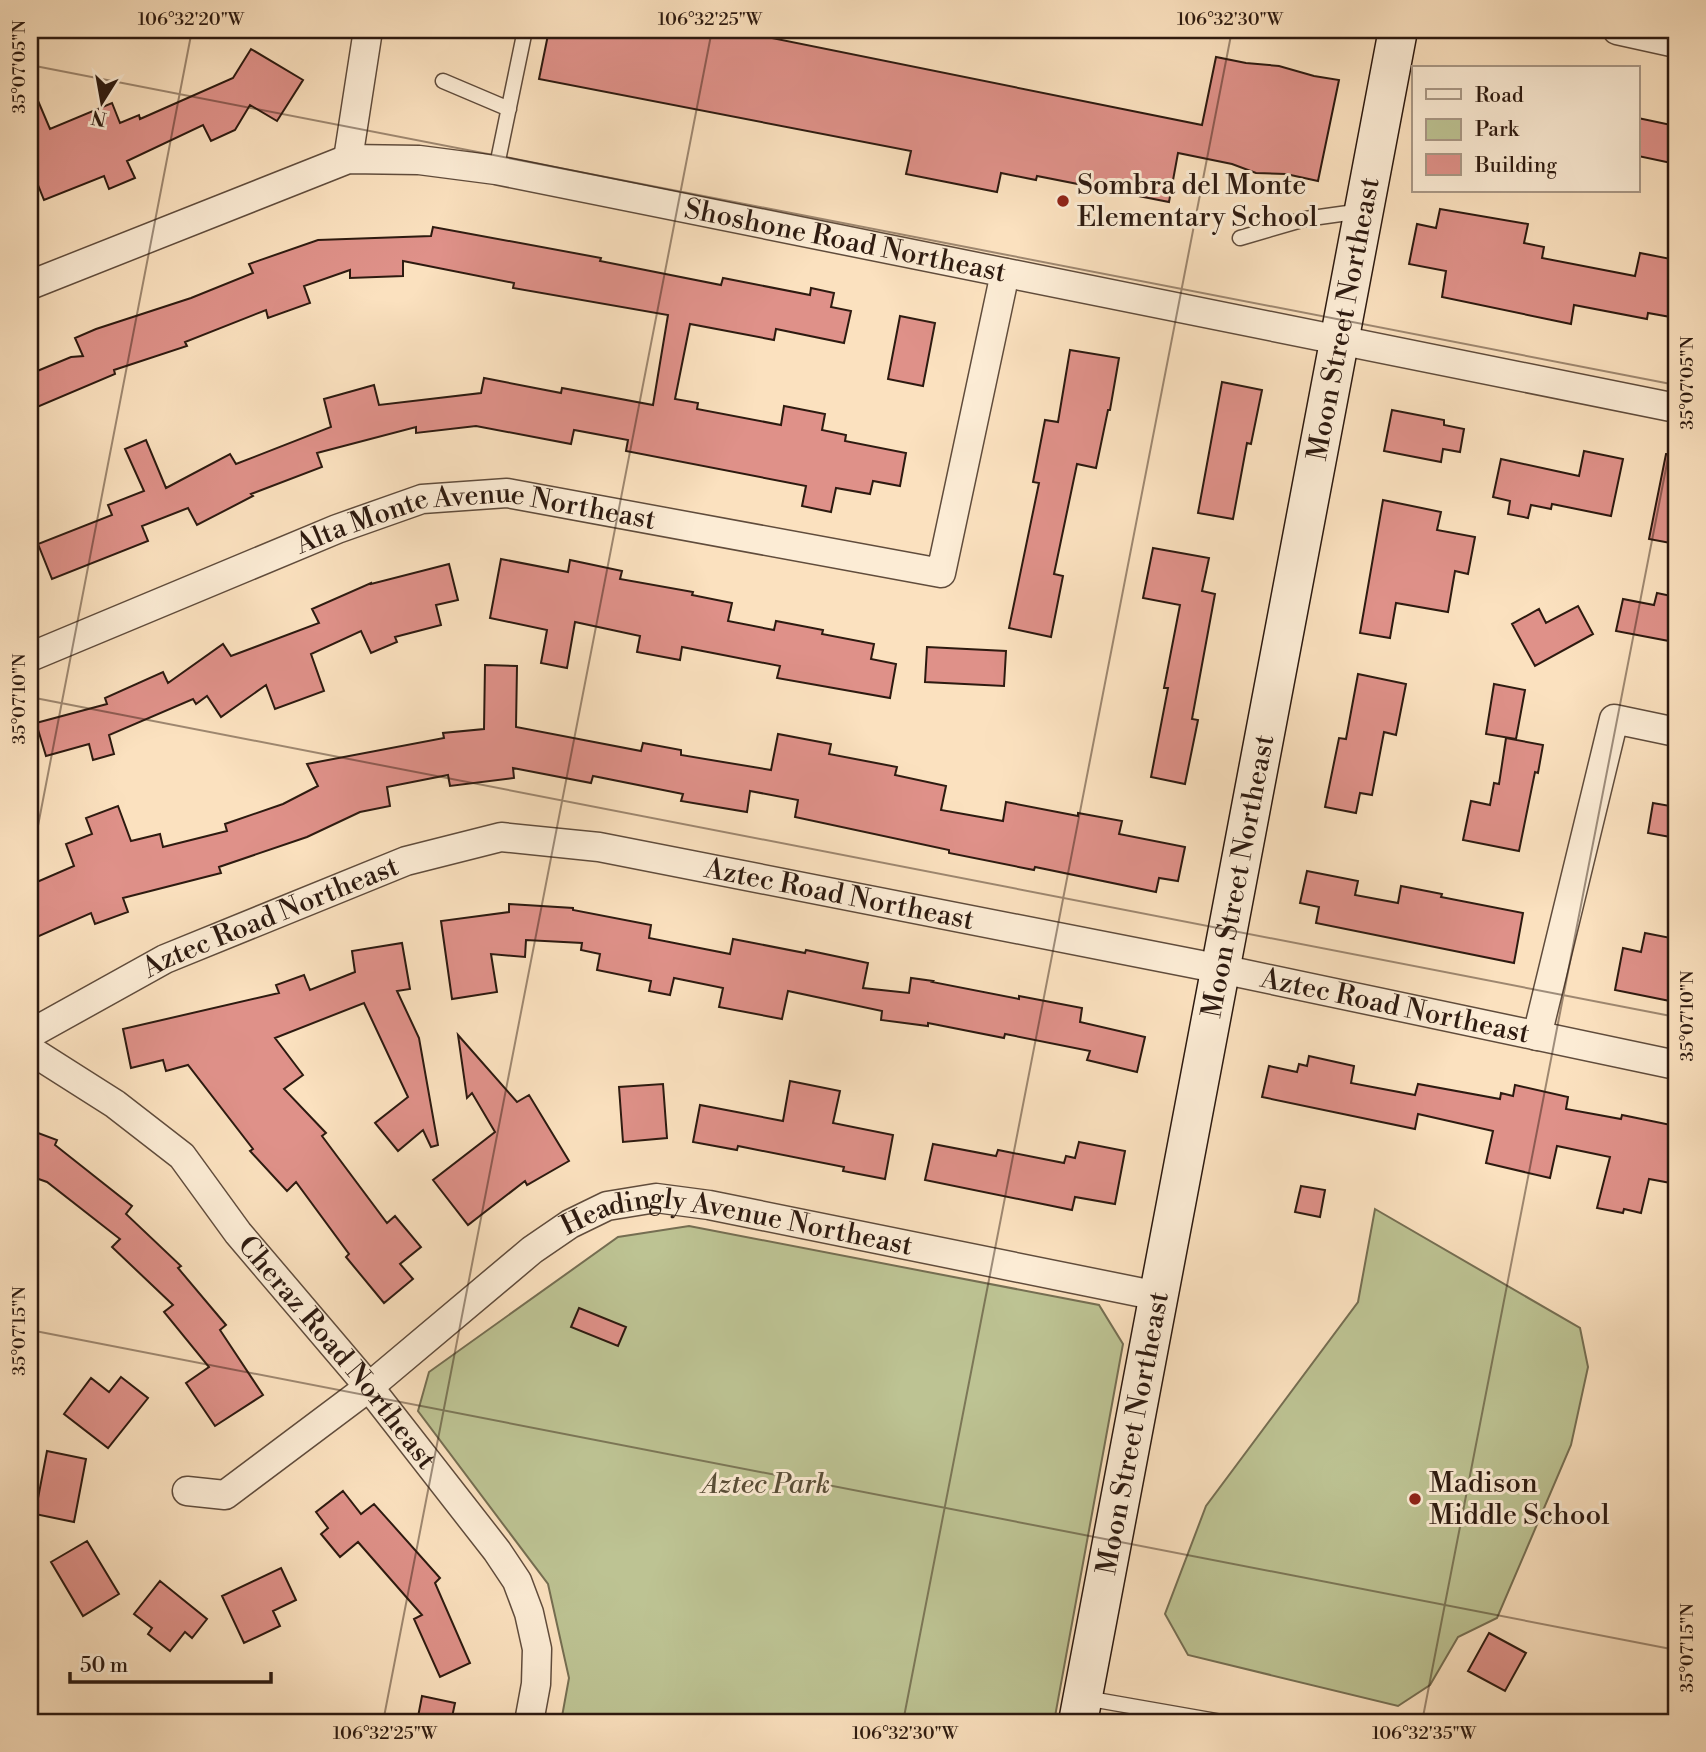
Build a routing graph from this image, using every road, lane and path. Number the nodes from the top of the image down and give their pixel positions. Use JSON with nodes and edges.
{"nodes":[{"id":1,"x":368,"y":30,"type":"edge"},
{"id":2,"x":525,"y":30,"type":"edge"},
{"id":3,"x":1398,"y":30,"type":"edge"},
{"id":4,"x":1618,"y":30,"type":"edge"},
{"id":5,"x":1676,"y":43,"type":"edge"},
{"id":6,"x":443,"y":81,"type":"dead end"},
{"id":7,"x":509,"y":108,"type":"junction"},
{"id":8,"x":348,"y":159,"type":"junction"},
{"id":9,"x":496,"y":170,"type":"junction"},
{"id":10,"x":1363,"y":211,"type":"junction"},
{"id":11,"x":1240,"y":238,"type":"dead end"},
{"id":12,"x":1005,"y":273,"type":"junction"},
{"id":13,"x":30,"y":285,"type":"edge"},
{"id":14,"x":1339,"y":338,"type":"junction"},
{"id":15,"x":1676,"y":408,"type":"edge"},
{"id":16,"x":30,"y":657,"type":"edge"},
{"id":17,"x":1676,"y":732,"type":"edge"},
{"id":18,"x":1221,"y":969,"type":"junction"},
{"id":19,"x":30,"y":1034,"type":"edge"},
{"id":20,"x":1537,"y":1036,"type":"junction"},
{"id":21,"x":30,"y":1050,"type":"edge"},
{"id":22,"x":1676,"y":1065,"type":"edge"},
{"id":23,"x":1158,"y":1296,"type":"junction"},
{"id":24,"x":369,"y":1387,"type":"junction"},
{"id":25,"x":187,"y":1491,"type":"dead end"},
{"id":26,"x":1081,"y":1710,"type":"edge"},
{"id":27,"x":529,"y":1722,"type":"edge"},
{"id":28,"x":1222,"y":1722,"type":"edge"}],
"edges":[{"from":1,"to":8,"type":"street"},
{"from":2,"to":7,"type":"lane"},
{"from":3,"to":10,"type":"street","name":"Moon Street Northeast"},
{"from":4,"to":5,"type":"street"},
{"from":6,"to":7,"type":"lane"},
{"from":7,"to":9,"type":"lane"},
{"from":8,"to":9,"type":"street","name":"Shoshone Road Northeast"},
{"from":8,"to":13,"type":"street","name":"Shoshone Road Northeast"},
{"from":9,"to":12,"type":"street","name":"Shoshone Road Northeast"},
{"from":10,"to":11,"type":"lane"},
{"from":10,"to":14,"type":"street","name":"Moon Street Northeast"},
{"from":12,"to":14,"type":"street","name":"Shoshone Road Northeast"},
{"from":12,"to":16,"type":"street","name":"Alta Monte Avenue Northeast"},
{"from":14,"to":15,"type":"street","name":"Shoshone Road Northeast"},
{"from":14,"to":18,"type":"street","name":"Moon Street Northeast"},
{"from":17,"to":20,"type":"street"},
{"from":18,"to":19,"type":"street","name":"Aztec Road Northeast"},
{"from":18,"to":20,"type":"street","name":"Aztec Road Northeast"},
{"from":18,"to":23,"type":"street","name":"Moon Street Northeast"},
{"from":20,"to":22,"type":"street","name":"Aztec Road Northeast"},
{"from":21,"to":24,"type":"street","name":"Cheraz Road Northeast"},
{"from":23,"to":24,"type":"street","name":"Headingly Avenue Northeast"},
{"from":23,"to":26,"type":"street","name":"Moon Street Northeast"},
{"from":24,"to":25,"type":"street","name":"Headingly Avenue Northeast"},
{"from":24,"to":27,"type":"street","name":"Cheraz Road Northeast"},
{"from":26,"to":28,"type":"lane"}]}
